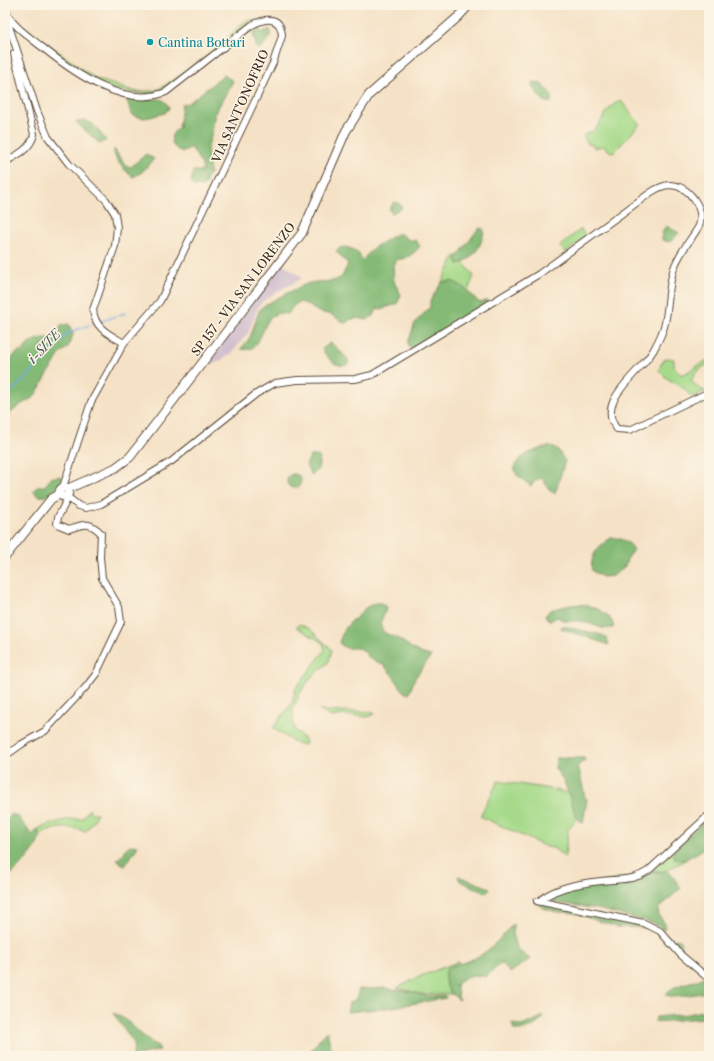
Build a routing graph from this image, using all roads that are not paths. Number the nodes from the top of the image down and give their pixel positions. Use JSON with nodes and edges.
{"nodes":[{"id":1,"x":469,"y":5,"type":"edge"},
{"id":2,"x":5,"y":12,"type":"edge"},
{"id":3,"x":15,"y":48,"type":"junction"},
{"id":4,"x":5,"y":162,"type":"edge"},
{"id":5,"x":124,"y":343,"type":"junction"},
{"id":6,"x":709,"y":392,"type":"edge"},
{"id":7,"x":65,"y":493,"type":"junction"},
{"id":8,"x":5,"y":557,"type":"edge"},
{"id":9,"x":5,"y":756,"type":"edge"},
{"id":10,"x":709,"y":815,"type":"edge"},
{"id":11,"x":709,"y":979,"type":"edge"}],
"edges":[{"from":1,"to":7,"type":"main road","name":"SP 157 - VIA SAN LORENZO"},
{"from":2,"to":3,"type":"street"},
{"from":2,"to":5,"type":"street","name":"VIA SANT'ONOFRIO"},
{"from":3,"to":4,"type":"street"},
{"from":3,"to":5,"type":"street"},
{"from":5,"to":7,"type":"street","name":"VIA SANT'ONOFRIO"},
{"from":6,"to":7,"type":"street"},
{"from":7,"to":8,"type":"main road","name":"SP 157 - VIA SAN LORENZO"},
{"from":7,"to":9,"type":"street","name":"VIA SANT'ONOFRIO"},
{"from":10,"to":11,"type":"street"}]}
